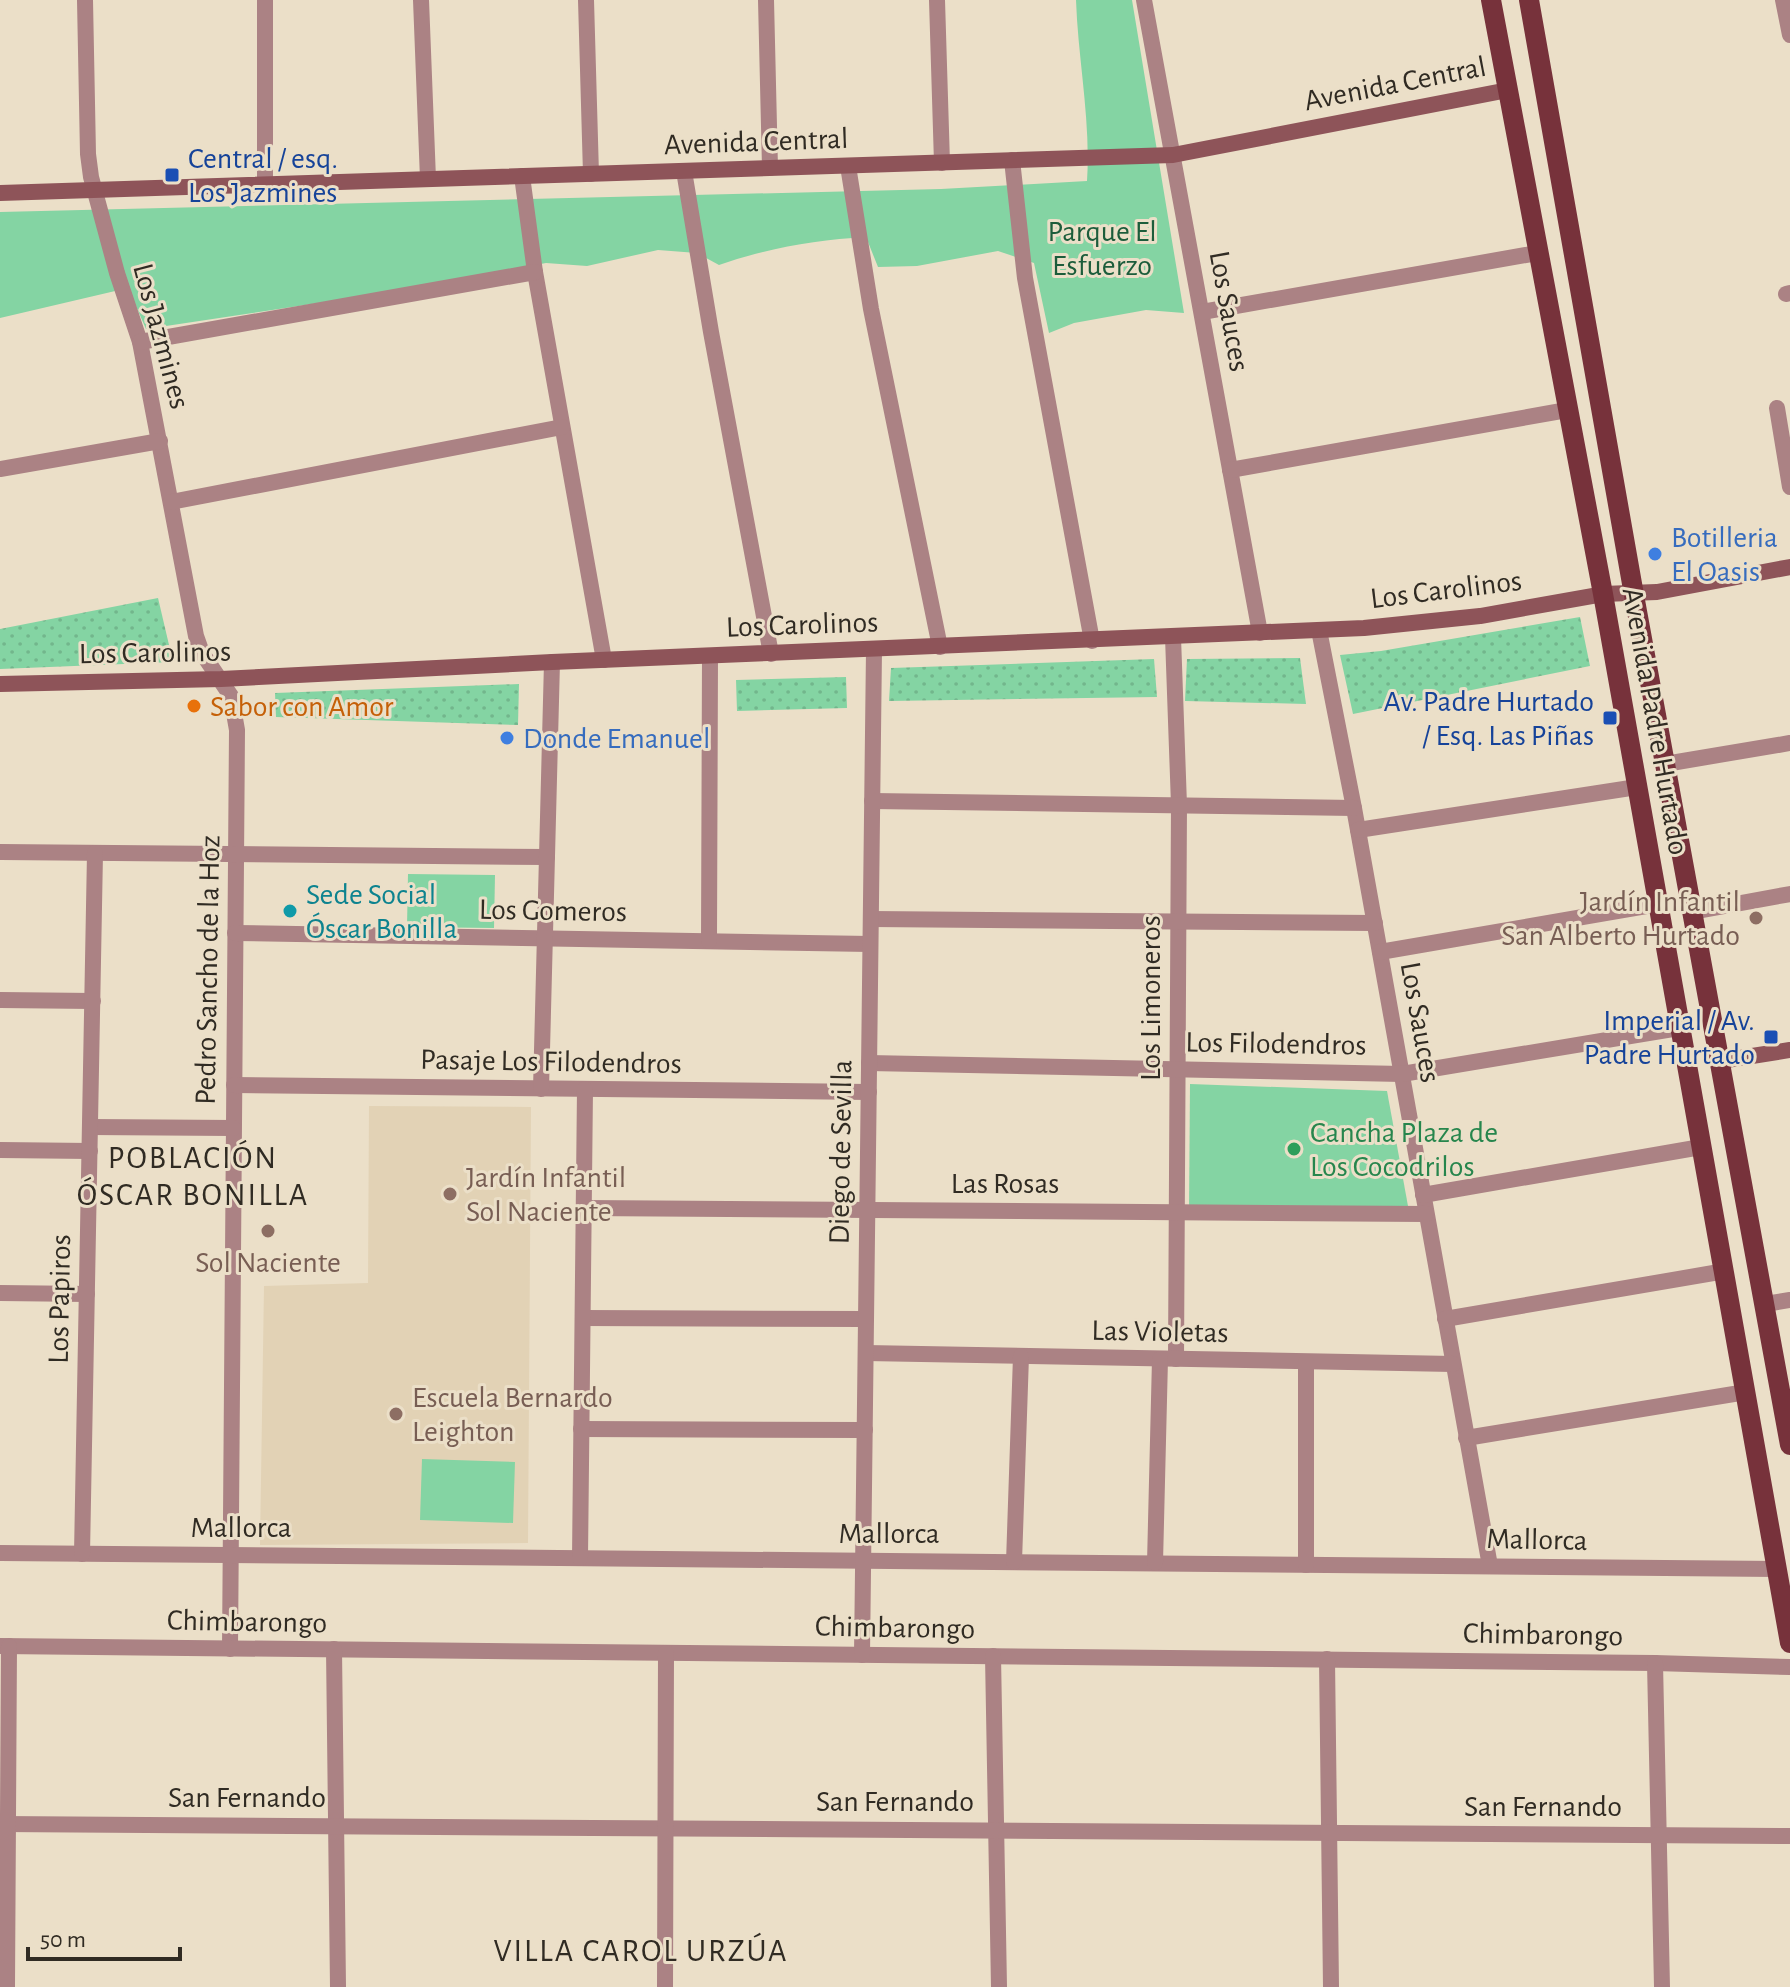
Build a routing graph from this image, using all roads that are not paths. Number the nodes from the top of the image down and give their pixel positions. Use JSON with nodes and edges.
{"nodes":[{"id":1,"x":85,"y":0,"type":"edge"},
{"id":2,"x":265,"y":0,"type":"edge"},
{"id":3,"x":421,"y":0,"type":"edge"},
{"id":4,"x":586,"y":0,"type":"edge"},
{"id":5,"x":766,"y":0,"type":"edge"},
{"id":6,"x":937,"y":0,"type":"edge"},
{"id":7,"x":1144,"y":0,"type":"edge"},
{"id":8,"x":1491,"y":0,"type":"edge"},
{"id":9,"x":1529,"y":0,"type":"edge"},
{"id":10,"x":1783,"y":0,"type":"edge"},
{"id":11,"x":1790,"y":35,"type":"edge"},
{"id":12,"x":1508,"y":90,"type":"junction"},
{"id":13,"x":1548,"y":110,"type":"junction"},
{"id":14,"x":1173,"y":155,"type":"junction"},
{"id":15,"x":1012,"y":160,"type":"junction"},
{"id":16,"x":942,"y":163,"type":"junction"},
{"id":17,"x":848,"y":166,"type":"junction"},
{"id":18,"x":770,"y":168,"type":"junction"},
{"id":19,"x":684,"y":171,"type":"junction"},
{"id":20,"x":591,"y":174,"type":"junction"},
{"id":21,"x":522,"y":176,"type":"junction"},
{"id":22,"x":428,"y":179,"type":"junction"},
{"id":23,"x":265,"y":184,"type":"junction"},
{"id":24,"x":96,"y":190,"type":"junction"},
{"id":25,"x":0,"y":193,"type":"edge"},
{"id":26,"x":1537,"y":253,"type":"junction"},
{"id":27,"x":535,"y":272,"type":"junction"},
{"id":28,"x":1202,"y":312,"type":"junction"},
{"id":29,"x":140,"y":342,"type":"junction"},
{"id":30,"x":1777,"y":408,"type":"dead end"},
{"id":31,"x":1567,"y":410,"type":"junction"},
{"id":32,"x":562,"y":427,"type":"junction"},
{"id":33,"x":160,"y":441,"type":"junction"},
{"id":34,"x":0,"y":469,"type":"edge"},
{"id":35,"x":1230,"y":470,"type":"junction"},
{"id":36,"x":1790,"y":487,"type":"edge"},
{"id":37,"x":171,"y":502,"type":"junction"},
{"id":38,"x":1790,"y":567,"type":"edge"},
{"id":39,"x":1603,"y":594,"type":"junction"},
{"id":40,"x":1634,"y":595,"type":"junction"},
{"id":41,"x":1319,"y":630,"type":"junction"},
{"id":42,"x":1260,"y":633,"type":"junction"},
{"id":43,"x":1173,"y":637,"type":"junction"},
{"id":44,"x":1092,"y":641,"type":"junction"},
{"id":45,"x":940,"y":647,"type":"junction"},
{"id":46,"x":874,"y":650,"type":"junction"},
{"id":47,"x":771,"y":654,"type":"junction"},
{"id":48,"x":710,"y":656,"type":"junction"},
{"id":49,"x":604,"y":660,"type":"junction"},
{"id":50,"x":552,"y":662,"type":"junction"},
{"id":51,"x":221,"y":679,"type":"junction"},
{"id":52,"x":0,"y":684,"type":"edge"},
{"id":53,"x":1790,"y":743,"type":"edge"},
{"id":54,"x":1665,"y":764,"type":"junction"},
{"id":55,"x":1637,"y":787,"type":"junction"},
{"id":56,"x":872,"y":801,"type":"junction"},
{"id":57,"x":1179,"y":805,"type":"junction"},
{"id":58,"x":1354,"y":808,"type":"junction"},
{"id":59,"x":1358,"y":830,"type":"junction"},
{"id":60,"x":0,"y":852,"type":"edge"},
{"id":61,"x":95,"y":853,"type":"junction"},
{"id":62,"x":236,"y":853,"type":"junction"},
{"id":63,"x":547,"y":857,"type":"junction"},
{"id":64,"x":1790,"y":894,"type":"edge"},
{"id":65,"x":1658,"y":904,"type":"junction"},
{"id":66,"x":1692,"y":912,"type":"junction"},
{"id":67,"x":871,"y":919,"type":"junction"},
{"id":68,"x":1178,"y":922,"type":"junction"},
{"id":69,"x":1375,"y":923,"type":"junction"},
{"id":70,"x":235,"y":933,"type":"junction"},
{"id":71,"x":545,"y":938,"type":"junction"},
{"id":72,"x":709,"y":941,"type":"junction"},
{"id":73,"x":870,"y":944,"type":"junction"},
{"id":74,"x":1380,"y":952,"type":"junction"},
{"id":75,"x":0,"y":1000,"type":"edge"},
{"id":76,"x":93,"y":1001,"type":"junction"},
{"id":77,"x":1679,"y":1028,"type":"junction"},
{"id":78,"x":1790,"y":1050,"type":"edge"},
{"id":79,"x":1720,"y":1061,"type":"junction"},
{"id":80,"x":869,"y":1063,"type":"junction"},
{"id":81,"x":1177,"y":1069,"type":"junction"},
{"id":82,"x":1402,"y":1074,"type":"junction"},
{"id":83,"x":234,"y":1085,"type":"junction"},
{"id":84,"x":541,"y":1089,"type":"junction"},
{"id":85,"x":585,"y":1089,"type":"junction"},
{"id":86,"x":869,"y":1092,"type":"junction"},
{"id":87,"x":90,"y":1127,"type":"junction"},
{"id":88,"x":233,"y":1128,"type":"junction"},
{"id":89,"x":1701,"y":1147,"type":"junction"},
{"id":90,"x":0,"y":1150,"type":"edge"},
{"id":91,"x":90,"y":1151,"type":"junction"},
{"id":92,"x":1423,"y":1195,"type":"junction"},
{"id":93,"x":584,"y":1208,"type":"junction"},
{"id":94,"x":867,"y":1210,"type":"junction"},
{"id":95,"x":1176,"y":1212,"type":"junction"},
{"id":96,"x":1426,"y":1214,"type":"junction"},
{"id":97,"x":1725,"y":1271,"type":"junction"},
{"id":98,"x":0,"y":1293,"type":"edge"},
{"id":99,"x":87,"y":1294,"type":"junction"},
{"id":100,"x":1790,"y":1300,"type":"edge"},
{"id":101,"x":1765,"y":1304,"type":"junction"},
{"id":102,"x":583,"y":1318,"type":"junction"},
{"id":103,"x":866,"y":1319,"type":"junction"},
{"id":104,"x":1445,"y":1319,"type":"junction"},
{"id":105,"x":866,"y":1353,"type":"junction"},
{"id":106,"x":1021,"y":1356,"type":"junction"},
{"id":107,"x":1168,"y":1359,"type":"junction"},
{"id":108,"x":1306,"y":1362,"type":"junction"},
{"id":109,"x":1453,"y":1364,"type":"junction"},
{"id":110,"x":1746,"y":1392,"type":"junction"},
{"id":111,"x":581,"y":1429,"type":"junction"},
{"id":112,"x":865,"y":1430,"type":"junction"},
{"id":113,"x":1466,"y":1438,"type":"junction"},
{"id":114,"x":1790,"y":1445,"type":"edge"},
{"id":115,"x":0,"y":1553,"type":"edge"},
{"id":116,"x":82,"y":1554,"type":"junction"},
{"id":117,"x":230,"y":1556,"type":"junction"},
{"id":118,"x":580,"y":1558,"type":"junction"},
{"id":119,"x":863,"y":1561,"type":"junction"},
{"id":120,"x":1014,"y":1562,"type":"junction"},
{"id":121,"x":1155,"y":1563,"type":"junction"},
{"id":122,"x":1306,"y":1565,"type":"junction"},
{"id":123,"x":1490,"y":1566,"type":"junction"},
{"id":124,"x":1777,"y":1569,"type":"junction"},
{"id":125,"x":1790,"y":1643,"type":"edge"},
{"id":126,"x":4,"y":1646,"type":"edge"},
{"id":127,"x":230,"y":1649,"type":"junction"},
{"id":128,"x":334,"y":1649,"type":"junction"},
{"id":129,"x":666,"y":1653,"type":"junction"},
{"id":130,"x":862,"y":1655,"type":"junction"},
{"id":131,"x":993,"y":1656,"type":"junction"},
{"id":132,"x":1327,"y":1659,"type":"junction"},
{"id":133,"x":1655,"y":1663,"type":"junction"},
{"id":134,"x":1790,"y":1667,"type":"edge"},
{"id":135,"x":4,"y":1824,"type":"edge"},
{"id":136,"x":336,"y":1826,"type":"junction"},
{"id":137,"x":666,"y":1828,"type":"junction"},
{"id":138,"x":996,"y":1830,"type":"junction"},
{"id":139,"x":1329,"y":1832,"type":"junction"},
{"id":140,"x":1659,"y":1834,"type":"junction"},
{"id":141,"x":1790,"y":1836,"type":"edge"},
{"id":142,"x":7,"y":1987,"type":"edge"},
{"id":143,"x":338,"y":1987,"type":"edge"},
{"id":144,"x":665,"y":1987,"type":"edge"},
{"id":145,"x":999,"y":1987,"type":"edge"},
{"id":146,"x":1331,"y":1987,"type":"edge"},
{"id":147,"x":1662,"y":1987,"type":"edge"}],
"edges":[{"from":1,"to":24,"type":"street","name":"Los Jazmines"},
{"from":2,"to":23,"type":"street"},
{"from":3,"to":22,"type":"street"},
{"from":4,"to":20,"type":"street"},
{"from":5,"to":18,"type":"street"},
{"from":6,"to":16,"type":"street"},
{"from":7,"to":14,"type":"street","name":"Los Sauces"},
{"from":8,"to":12,"type":"main road","name":"Avenida Padre Hurtado"},
{"from":9,"to":13,"type":"main road","name":"Avenida Padre Hurtado"},
{"from":10,"to":11,"type":"street"},
{"from":12,"to":13,"type":"main road"},
{"from":12,"to":14,"type":"street","name":"Avenida Central"},
{"from":12,"to":26,"type":"main road","name":"Avenida Padre Hurtado"},
{"from":13,"to":40,"type":"main road","name":"Avenida Padre Hurtado"},
{"from":14,"to":15,"type":"street","name":"Avenida Central"},
{"from":14,"to":28,"type":"street","name":"Los Sauces"},
{"from":15,"to":16,"type":"street","name":"Avenida Central"},
{"from":15,"to":44,"type":"street"},
{"from":16,"to":17,"type":"street","name":"Avenida Central"},
{"from":17,"to":18,"type":"street","name":"Avenida Central"},
{"from":17,"to":45,"type":"street"},
{"from":18,"to":19,"type":"street","name":"Avenida Central"},
{"from":19,"to":20,"type":"street","name":"Avenida Central"},
{"from":19,"to":47,"type":"street"},
{"from":20,"to":21,"type":"street","name":"Avenida Central"},
{"from":21,"to":22,"type":"street","name":"Avenida Central"},
{"from":21,"to":27,"type":"street"},
{"from":22,"to":23,"type":"street","name":"Avenida Central"},
{"from":23,"to":24,"type":"street","name":"Avenida Central"},
{"from":24,"to":25,"type":"street","name":"Avenida Central"},
{"from":24,"to":29,"type":"street","name":"Los Jazmines"},
{"from":26,"to":28,"type":"street"},
{"from":26,"to":31,"type":"main road","name":"Avenida Padre Hurtado"},
{"from":27,"to":29,"type":"street"},
{"from":27,"to":32,"type":"street"},
{"from":28,"to":35,"type":"street","name":"Los Sauces"},
{"from":29,"to":33,"type":"street","name":"Los Jazmines"},
{"from":30,"to":36,"type":"street"},
{"from":31,"to":35,"type":"street"},
{"from":31,"to":39,"type":"main road","name":"Avenida Padre Hurtado"},
{"from":32,"to":37,"type":"street"},
{"from":32,"to":49,"type":"street"},
{"from":33,"to":34,"type":"street"},
{"from":33,"to":37,"type":"street","name":"Los Jazmines"},
{"from":35,"to":42,"type":"street","name":"Los Sauces"},
{"from":37,"to":51,"type":"street","name":"Los Jazmines"},
{"from":38,"to":40,"type":"street","name":"Los Carolinos"},
{"from":39,"to":40,"type":"street","name":"Los Carolinos"},
{"from":39,"to":41,"type":"street","name":"Los Carolinos"},
{"from":39,"to":55,"type":"main road","name":"Avenida Padre Hurtado"},
{"from":40,"to":54,"type":"main road","name":"Avenida Padre Hurtado"},
{"from":41,"to":42,"type":"street","name":"Los Carolinos"},
{"from":41,"to":58,"type":"street","name":"Los Sauces"},
{"from":42,"to":43,"type":"street","name":"Los Carolinos"},
{"from":43,"to":44,"type":"street","name":"Los Carolinos"},
{"from":43,"to":57,"type":"street","name":"Los Limoneros"},
{"from":44,"to":45,"type":"street","name":"Los Carolinos"},
{"from":45,"to":46,"type":"street","name":"Los Carolinos"},
{"from":46,"to":47,"type":"street","name":"Los Carolinos"},
{"from":46,"to":56,"type":"street","name":"Diego de Sevilla"},
{"from":47,"to":48,"type":"street","name":"Los Carolinos"},
{"from":48,"to":49,"type":"street","name":"Los Carolinos"},
{"from":48,"to":72,"type":"street"},
{"from":49,"to":50,"type":"street","name":"Los Carolinos"},
{"from":50,"to":51,"type":"street","name":"Los Carolinos"},
{"from":50,"to":63,"type":"street"},
{"from":51,"to":52,"type":"street","name":"Los Carolinos"},
{"from":51,"to":62,"type":"street","name":"Pedro Sancho de la Hoz"},
{"from":53,"to":54,"type":"street"},
{"from":54,"to":66,"type":"main road","name":"Avenida Padre Hurtado"},
{"from":55,"to":59,"type":"street"},
{"from":55,"to":65,"type":"main road","name":"Avenida Padre Hurtado"},
{"from":56,"to":57,"type":"street"},
{"from":56,"to":67,"type":"street","name":"Diego de Sevilla"},
{"from":57,"to":58,"type":"street"},
{"from":57,"to":68,"type":"street","name":"Los Limoneros"},
{"from":58,"to":59,"type":"street","name":"Los Sauces"},
{"from":59,"to":69,"type":"street","name":"Los Sauces"},
{"from":60,"to":61,"type":"street","name":"Los Gomeros"},
{"from":61,"to":62,"type":"street","name":"Los Gomeros"},
{"from":61,"to":76,"type":"street","name":"Los Papiros"},
{"from":62,"to":63,"type":"street","name":"Los Gomeros"},
{"from":62,"to":70,"type":"street","name":"Pedro Sancho de la Hoz"},
{"from":63,"to":71,"type":"street"},
{"from":64,"to":66,"type":"street"},
{"from":65,"to":74,"type":"street"},
{"from":65,"to":77,"type":"main road","name":"Avenida Padre Hurtado"},
{"from":66,"to":79,"type":"main road","name":"Avenida Padre Hurtado"},
{"from":67,"to":68,"type":"street"},
{"from":67,"to":73,"type":"street","name":"Diego de Sevilla"},
{"from":68,"to":69,"type":"street"},
{"from":68,"to":81,"type":"street","name":"Los Limoneros"},
{"from":69,"to":74,"type":"street","name":"Los Sauces"},
{"from":70,"to":71,"type":"street","name":"Los Gomeros"},
{"from":70,"to":83,"type":"street","name":"Pedro Sancho de la Hoz"},
{"from":71,"to":72,"type":"street","name":"Los Gomeros"},
{"from":71,"to":84,"type":"street"},
{"from":72,"to":73,"type":"street","name":"Los Gomeros"},
{"from":73,"to":80,"type":"street","name":"Diego de Sevilla"},
{"from":74,"to":82,"type":"street","name":"Los Sauces"},
{"from":75,"to":76,"type":"street"},
{"from":76,"to":87,"type":"street","name":"Los Papiros"},
{"from":77,"to":82,"type":"street","name":"Los Filodendros"},
{"from":77,"to":89,"type":"main road","name":"Avenida Padre Hurtado"},
{"from":78,"to":79,"type":"street"},
{"from":79,"to":101,"type":"main road","name":"Avenida Padre Hurtado"},
{"from":80,"to":81,"type":"street","name":"Los Filodendros"},
{"from":80,"to":86,"type":"street","name":"Diego de Sevilla"},
{"from":81,"to":82,"type":"street","name":"Los Filodendros"},
{"from":81,"to":95,"type":"street","name":"Los Limoneros"},
{"from":82,"to":92,"type":"street","name":"Los Sauces"},
{"from":83,"to":84,"type":"street","name":"Pasaje Los Filodendros"},
{"from":83,"to":88,"type":"street","name":"Pedro Sancho de la Hoz"},
{"from":84,"to":85,"type":"street","name":"Pasaje Los Filodendros"},
{"from":85,"to":86,"type":"street","name":"Pasaje Los Filodendros"},
{"from":85,"to":93,"type":"street"},
{"from":86,"to":94,"type":"street","name":"Diego de Sevilla"},
{"from":87,"to":88,"type":"street"},
{"from":87,"to":91,"type":"street","name":"Los Papiros"},
{"from":88,"to":117,"type":"street","name":"Pedro Sancho de la Hoz"},
{"from":89,"to":92,"type":"street"},
{"from":89,"to":97,"type":"main road","name":"Avenida Padre Hurtado"},
{"from":90,"to":91,"type":"street"},
{"from":91,"to":99,"type":"street","name":"Los Papiros"},
{"from":92,"to":96,"type":"street","name":"Los Sauces"},
{"from":93,"to":94,"type":"street","name":"Las Rosas"},
{"from":93,"to":102,"type":"street"},
{"from":94,"to":95,"type":"street","name":"Las Rosas"},
{"from":94,"to":103,"type":"street","name":"Diego de Sevilla"},
{"from":95,"to":96,"type":"street","name":"Las Rosas"},
{"from":95,"to":107,"type":"street","name":"Los Limoneros"},
{"from":96,"to":104,"type":"street","name":"Los Sauces"},
{"from":97,"to":104,"type":"street"},
{"from":97,"to":110,"type":"main road","name":"Avenida Padre Hurtado"},
{"from":98,"to":99,"type":"street"},
{"from":99,"to":116,"type":"street","name":"Los Papiros"},
{"from":100,"to":101,"type":"street"},
{"from":101,"to":114,"type":"main road","name":"Avenida Padre Hurtado"},
{"from":102,"to":103,"type":"street"},
{"from":102,"to":111,"type":"street"},
{"from":103,"to":105,"type":"street","name":"Diego de Sevilla"},
{"from":104,"to":109,"type":"street","name":"Los Sauces"},
{"from":105,"to":106,"type":"street","name":"Las Violetas"},
{"from":105,"to":112,"type":"street","name":"Diego de Sevilla"},
{"from":106,"to":107,"type":"street","name":"Las Violetas"},
{"from":106,"to":120,"type":"street"},
{"from":107,"to":108,"type":"street","name":"Las Violetas"},
{"from":107,"to":121,"type":"street","name":"Los Limoneros"},
{"from":108,"to":109,"type":"street","name":"Las Violetas"},
{"from":108,"to":122,"type":"street"},
{"from":109,"to":113,"type":"street","name":"Los Sauces"},
{"from":110,"to":113,"type":"street"},
{"from":110,"to":124,"type":"main road","name":"Avenida Padre Hurtado"},
{"from":111,"to":112,"type":"street"},
{"from":111,"to":118,"type":"street"},
{"from":112,"to":119,"type":"street","name":"Diego de Sevilla"},
{"from":113,"to":123,"type":"street","name":"Los Sauces"},
{"from":115,"to":116,"type":"street","name":"Mallorca"},
{"from":116,"to":117,"type":"street","name":"Mallorca"},
{"from":117,"to":118,"type":"street","name":"Mallorca"},
{"from":117,"to":127,"type":"street","name":"Pedro Sancho de la Hoz"},
{"from":118,"to":119,"type":"street","name":"Mallorca"},
{"from":119,"to":120,"type":"street","name":"Mallorca"},
{"from":119,"to":130,"type":"street","name":"Diego de Sevilla"},
{"from":120,"to":121,"type":"street","name":"Mallorca"},
{"from":121,"to":122,"type":"street","name":"Mallorca"},
{"from":122,"to":123,"type":"street","name":"Mallorca"},
{"from":123,"to":124,"type":"street","name":"Mallorca"},
{"from":124,"to":125,"type":"main road","name":"Avenida Padre Hurtado"},
{"from":126,"to":127,"type":"street","name":"Chimbarongo"},
{"from":126,"to":135,"type":"street"},
{"from":127,"to":128,"type":"street","name":"Chimbarongo"},
{"from":128,"to":129,"type":"street","name":"Chimbarongo"},
{"from":128,"to":136,"type":"street"},
{"from":129,"to":130,"type":"street","name":"Chimbarongo"},
{"from":129,"to":137,"type":"street"},
{"from":130,"to":131,"type":"street","name":"Chimbarongo"},
{"from":131,"to":132,"type":"street","name":"Chimbarongo"},
{"from":131,"to":138,"type":"street"},
{"from":132,"to":133,"type":"street","name":"Chimbarongo"},
{"from":132,"to":139,"type":"street"},
{"from":133,"to":134,"type":"street","name":"Chimbarongo"},
{"from":133,"to":140,"type":"street"},
{"from":135,"to":136,"type":"street","name":"San Fernando"},
{"from":135,"to":142,"type":"street"},
{"from":136,"to":137,"type":"street","name":"San Fernando"},
{"from":136,"to":143,"type":"street"},
{"from":137,"to":138,"type":"street","name":"San Fernando"},
{"from":137,"to":144,"type":"street"},
{"from":138,"to":139,"type":"street","name":"San Fernando"},
{"from":138,"to":145,"type":"street"},
{"from":139,"to":140,"type":"street","name":"San Fernando"},
{"from":139,"to":146,"type":"street"},
{"from":140,"to":141,"type":"street","name":"San Fernando"},
{"from":140,"to":147,"type":"street"}]}
